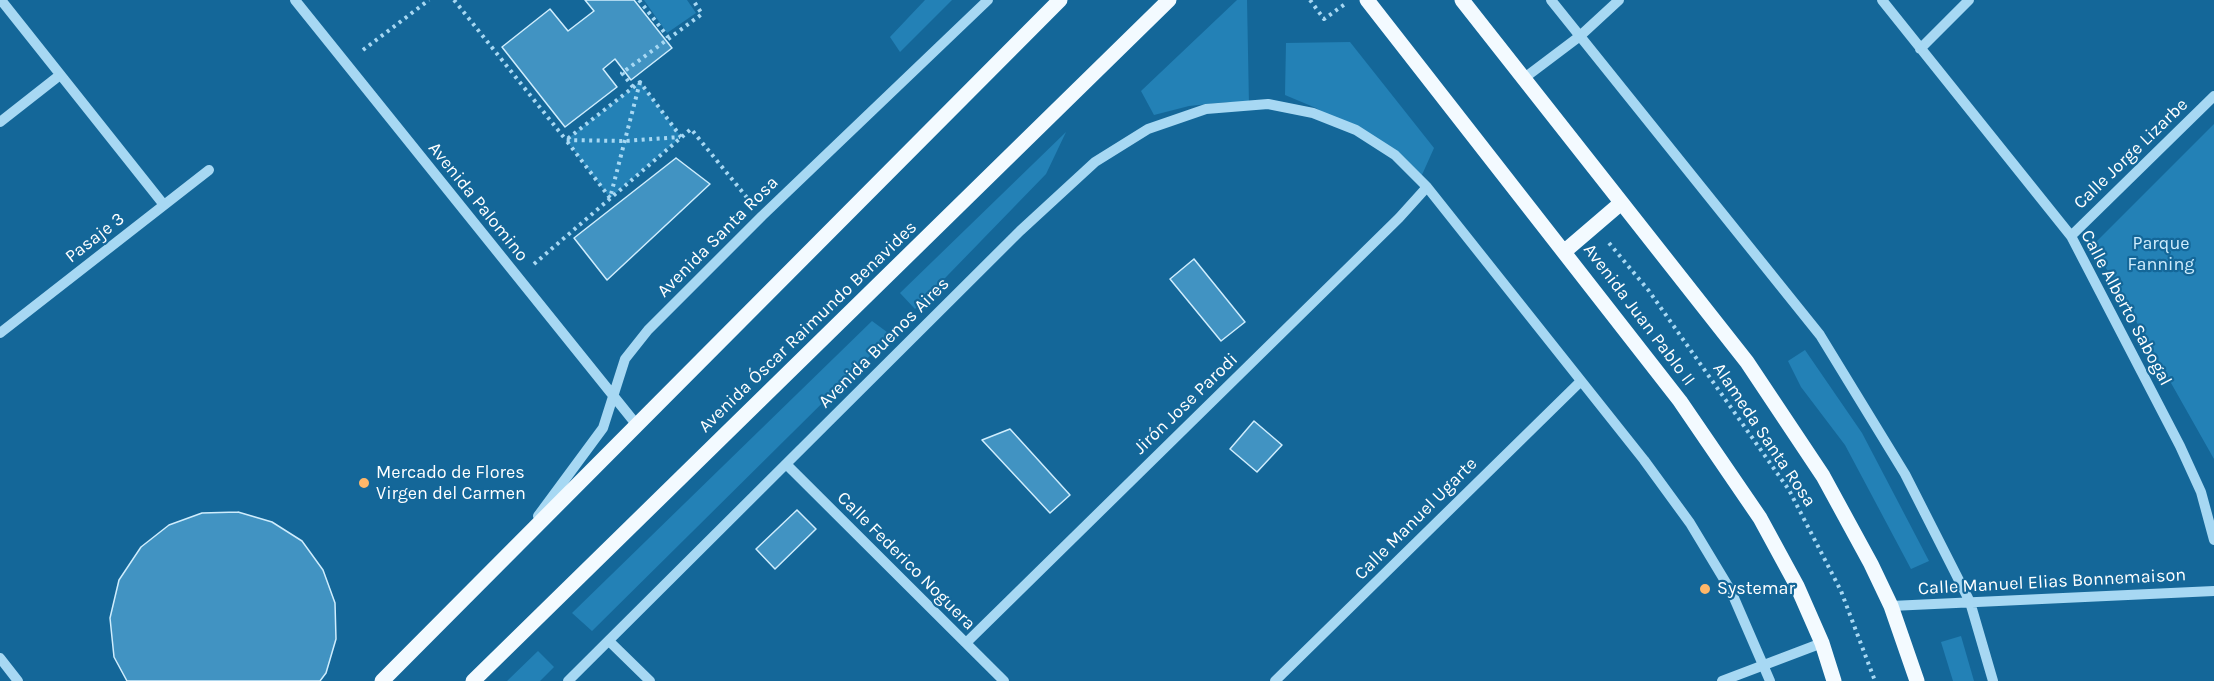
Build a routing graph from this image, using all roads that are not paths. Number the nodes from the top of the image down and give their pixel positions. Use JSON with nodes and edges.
{"nodes":[{"id":1,"x":1,"y":0,"type":"edge"},
{"id":2,"x":295,"y":0,"type":"edge"},
{"id":3,"x":988,"y":0,"type":"edge"},
{"id":4,"x":1060,"y":0,"type":"edge"},
{"id":5,"x":1169,"y":0,"type":"edge"},
{"id":6,"x":1367,"y":0,"type":"edge"},
{"id":7,"x":1462,"y":0,"type":"edge"},
{"id":8,"x":1551,"y":0,"type":"edge"},
{"id":9,"x":1618,"y":0,"type":"edge"},
{"id":10,"x":1882,"y":0,"type":"edge"},
{"id":11,"x":1969,"y":0,"type":"edge"},
{"id":12,"x":1580,"y":36,"type":"junction"},
{"id":13,"x":1920,"y":49,"type":"junction"},
{"id":14,"x":60,"y":75,"type":"junction"},
{"id":15,"x":1523,"y":79,"type":"junction"},
{"id":16,"x":2214,"y":96,"type":"edge"},
{"id":17,"x":0,"y":122,"type":"edge"},
{"id":18,"x":209,"y":170,"type":"dead end"},
{"id":19,"x":1427,"y":187,"type":"junction"},
{"id":20,"x":1621,"y":203,"type":"junction"},
{"id":21,"x":164,"y":205,"type":"junction"},
{"id":22,"x":2071,"y":236,"type":"junction"},
{"id":23,"x":1565,"y":251,"type":"junction"},
{"id":24,"x":0,"y":333,"type":"edge"},
{"id":25,"x":1581,"y":381,"type":"junction"},
{"id":26,"x":613,"y":393,"type":"junction"},
{"id":27,"x":636,"y":424,"type":"junction"},
{"id":28,"x":786,"y":464,"type":"junction"},
{"id":29,"x":523,"y":537,"type":"junction"},
{"id":30,"x":2214,"y":540,"type":"edge"},
{"id":31,"x":2214,"y":591,"type":"edge"},
{"id":32,"x":1970,"y":602,"type":"junction"},
{"id":33,"x":1891,"y":606,"type":"junction"},
{"id":34,"x":609,"y":641,"type":"junction"},
{"id":35,"x":966,"y":643,"type":"junction"},
{"id":36,"x":1822,"y":643,"type":"junction"},
{"id":37,"x":0,"y":658,"type":"edge"},
{"id":38,"x":1764,"y":665,"type":"junction"},
{"id":39,"x":18,"y":681,"type":"edge"},
{"id":40,"x":382,"y":681,"type":"edge"},
{"id":41,"x":473,"y":681,"type":"edge"},
{"id":42,"x":568,"y":681,"type":"edge"},
{"id":43,"x":650,"y":681,"type":"edge"},
{"id":44,"x":1004,"y":681,"type":"edge"},
{"id":45,"x":1275,"y":681,"type":"edge"},
{"id":46,"x":1722,"y":681,"type":"edge"},
{"id":47,"x":1770,"y":681,"type":"edge"},
{"id":48,"x":1834,"y":681,"type":"edge"},
{"id":49,"x":1917,"y":681,"type":"edge"},
{"id":50,"x":1994,"y":681,"type":"edge"}],
"edges":[{"from":1,"to":14,"type":"street"},
{"from":2,"to":26,"type":"street","name":"Avenida Palomino"},
{"from":3,"to":26,"type":"street","name":"Avenida Santa Rosa"},
{"from":4,"to":27,"type":"main road"},
{"from":5,"to":41,"type":"main road","name":"Avenida Óscar Raimundo Benavides"},
{"from":6,"to":23,"type":"main road","name":"Avenida Juan Pablo II"},
{"from":7,"to":15,"type":"main road"},
{"from":8,"to":12,"type":"street"},
{"from":9,"to":12,"type":"street"},
{"from":10,"to":13,"type":"street","name":"Calle Alberto Sabogal"},
{"from":11,"to":13,"type":"street"},
{"from":12,"to":15,"type":"street"},
{"from":12,"to":32,"type":"street"},
{"from":13,"to":22,"type":"street","name":"Calle Alberto Sabogal"},
{"from":14,"to":17,"type":"street"},
{"from":14,"to":21,"type":"street"},
{"from":15,"to":20,"type":"main road"},
{"from":16,"to":22,"type":"street","name":"Calle Jorge Lizarbe"},
{"from":18,"to":21,"type":"street","name":"Pasaje 3"},
{"from":19,"to":25,"type":"street"},
{"from":19,"to":28,"type":"street","name":"Avenida Buenos Aires"},
{"from":19,"to":35,"type":"street","name":"Jirón Jose Parodi"},
{"from":20,"to":23,"type":"main road"},
{"from":20,"to":33,"type":"main road"},
{"from":21,"to":24,"type":"street","name":"Pasaje 3"},
{"from":22,"to":30,"type":"street","name":"Calle Alberto Sabogal"},
{"from":23,"to":36,"type":"main road","name":"Avenida Juan Pablo II"},
{"from":25,"to":38,"type":"street"},
{"from":25,"to":45,"type":"street","name":"Calle Manuel Ugarte"},
{"from":26,"to":27,"type":"street","name":"Avenida Palomino"},
{"from":26,"to":29,"type":"street","name":"Avenida Santa Rosa"},
{"from":27,"to":29,"type":"main road"},
{"from":28,"to":34,"type":"street","name":"Avenida Buenos Aires"},
{"from":28,"to":35,"type":"street","name":"Calle Federico Noguera"},
{"from":29,"to":40,"type":"main road"},
{"from":31,"to":32,"type":"street","name":"Calle Manuel Elias Bonnemaison"},
{"from":32,"to":33,"type":"street","name":"Calle Manuel Elias Bonnemaison"},
{"from":32,"to":50,"type":"street"},
{"from":33,"to":49,"type":"main road"},
{"from":34,"to":42,"type":"street","name":"Avenida Buenos Aires"},
{"from":34,"to":43,"type":"street"},
{"from":35,"to":44,"type":"street","name":"Calle Federico Noguera"},
{"from":36,"to":38,"type":"street"},
{"from":36,"to":48,"type":"main road","name":"Avenida Juan Pablo II"},
{"from":37,"to":39,"type":"street"},
{"from":38,"to":46,"type":"street"},
{"from":38,"to":47,"type":"street"}]}
